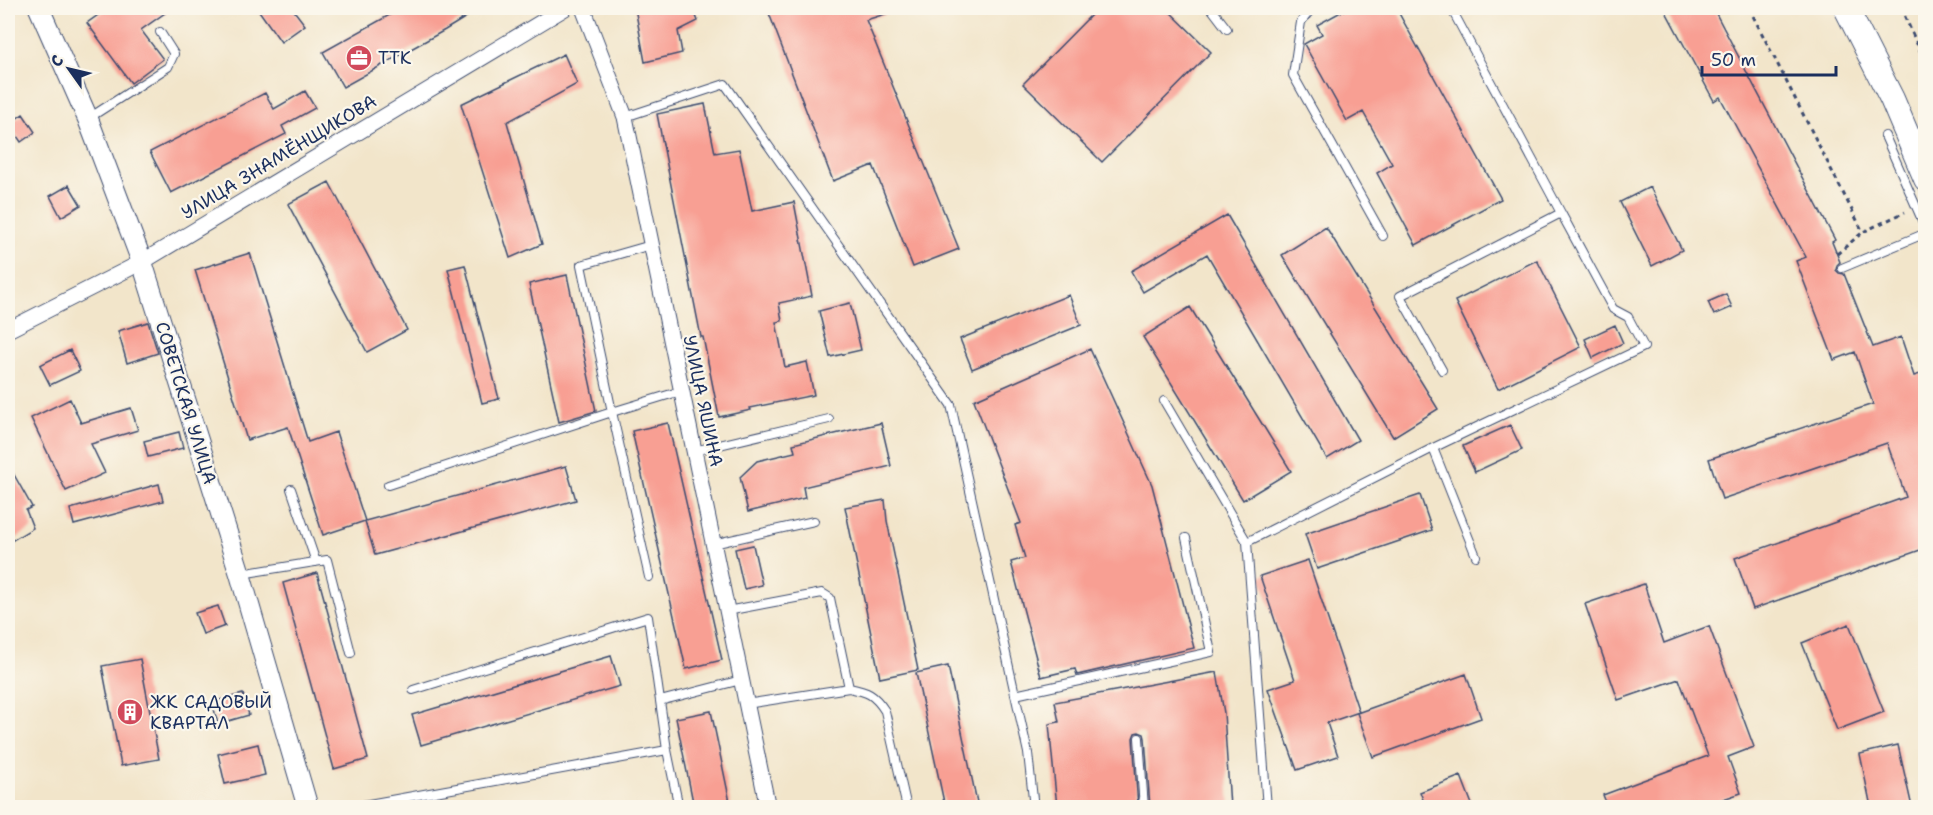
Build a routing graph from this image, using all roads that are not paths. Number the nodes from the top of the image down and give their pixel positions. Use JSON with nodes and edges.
{"nodes":[{"id":1,"x":565,"y":8,"type":"edge"},
{"id":2,"x":584,"y":8,"type":"edge"},
{"id":3,"x":1212,"y":8,"type":"edge"},
{"id":4,"x":1312,"y":8,"type":"edge"},
{"id":5,"x":1451,"y":8,"type":"edge"},
{"id":6,"x":1846,"y":8,"type":"edge"},
{"id":7,"x":44,"y":12,"type":"edge"},
{"id":8,"x":1227,"y":28,"type":"dead end"},
{"id":9,"x":160,"y":32,"type":"dead end"},
{"id":10,"x":625,"y":117,"type":"junction"},
{"id":11,"x":87,"y":119,"type":"junction"},
{"id":12,"x":1885,"y":136,"type":"dead end"},
{"id":13,"x":1926,"y":179,"type":"edge"},
{"id":14,"x":1561,"y":213,"type":"junction"},
{"id":15,"x":1923,"y":233,"type":"edge"},
{"id":16,"x":1383,"y":236,"type":"dead end"},
{"id":17,"x":651,"y":245,"type":"junction"},
{"id":18,"x":142,"y":262,"type":"junction"},
{"id":19,"x":1842,"y":268,"type":"dead end"},
{"id":20,"x":9,"y":325,"type":"edge"},
{"id":21,"x":1442,"y":370,"type":"dead end"},
{"id":22,"x":681,"y":391,"type":"junction"},
{"id":23,"x":1164,"y":401,"type":"dead end"},
{"id":24,"x":612,"y":412,"type":"junction"},
{"id":25,"x":829,"y":419,"type":"dead end"},
{"id":26,"x":1433,"y":448,"type":"junction"},
{"id":27,"x":694,"y":451,"type":"junction"},
{"id":28,"x":387,"y":485,"type":"dead end"},
{"id":29,"x":291,"y":489,"type":"dead end"},
{"id":30,"x":814,"y":521,"type":"dead end"},
{"id":31,"x":1186,"y":538,"type":"dead end"},
{"id":32,"x":1247,"y":542,"type":"junction"},
{"id":33,"x":713,"y":544,"type":"junction"},
{"id":34,"x":1476,"y":556,"type":"dead end"},
{"id":35,"x":316,"y":562,"type":"junction"},
{"id":36,"x":240,"y":574,"type":"junction"},
{"id":37,"x":649,"y":578,"type":"dead end"},
{"id":38,"x":727,"y":611,"type":"junction"},
{"id":39,"x":351,"y":653,"type":"dead end"},
{"id":40,"x":741,"y":680,"type":"junction"},
{"id":41,"x":849,"y":688,"type":"junction"},
{"id":42,"x":413,"y":690,"type":"dead end"},
{"id":43,"x":1015,"y":695,"type":"junction"},
{"id":44,"x":660,"y":701,"type":"junction"},
{"id":45,"x":746,"y":704,"type":"junction"},
{"id":46,"x":1139,"y":738,"type":"dead end"},
{"id":47,"x":667,"y":750,"type":"junction"},
{"id":48,"x":308,"y":807,"type":"edge"},
{"id":49,"x":347,"y":807,"type":"edge"},
{"id":50,"x":679,"y":807,"type":"edge"},
{"id":51,"x":768,"y":807,"type":"edge"},
{"id":52,"x":907,"y":807,"type":"edge"},
{"id":53,"x":1034,"y":807,"type":"edge"},
{"id":54,"x":1144,"y":807,"type":"edge"},
{"id":55,"x":1267,"y":807,"type":"edge"}],
"edges":[{"from":1,"to":18,"type":"street","name":"УЛИЦА ЗНАМЁНЩИКОВА"},
{"from":2,"to":10,"type":"street","name":"УЛИЦА ЯШИНА"},
{"from":3,"to":8,"type":"lane"},
{"from":4,"to":16,"type":"lane"},
{"from":5,"to":14,"type":"lane"},
{"from":6,"to":13,"type":"main road"},
{"from":7,"to":11,"type":"street","name":"СОВЕТСКАЯ УЛИЦА"},
{"from":9,"to":11,"type":"lane"},
{"from":10,"to":17,"type":"street","name":"УЛИЦА ЯШИНА"},
{"from":10,"to":43,"type":"lane"},
{"from":11,"to":18,"type":"street","name":"СОВЕТСКАЯ УЛИЦА"},
{"from":12,"to":15,"type":"lane"},
{"from":14,"to":21,"type":"lane"},
{"from":14,"to":26,"type":"lane"},
{"from":15,"to":19,"type":"lane"},
{"from":17,"to":22,"type":"street","name":"УЛИЦА ЯШИНА"},
{"from":17,"to":24,"type":"lane"},
{"from":18,"to":20,"type":"street","name":"УЛИЦА ЗНАМЁНЩИКОВА"},
{"from":18,"to":36,"type":"street","name":"СОВЕТСКАЯ УЛИЦА"},
{"from":22,"to":24,"type":"lane"},
{"from":22,"to":27,"type":"street","name":"УЛИЦА ЯШИНА"},
{"from":23,"to":32,"type":"lane"},
{"from":24,"to":28,"type":"lane"},
{"from":24,"to":37,"type":"lane"},
{"from":25,"to":27,"type":"lane"},
{"from":26,"to":32,"type":"lane"},
{"from":26,"to":34,"type":"lane"},
{"from":27,"to":33,"type":"street","name":"УЛИЦА ЯШИНА"},
{"from":29,"to":35,"type":"lane"},
{"from":30,"to":33,"type":"lane"},
{"from":31,"to":43,"type":"lane"},
{"from":32,"to":55,"type":"lane"},
{"from":33,"to":38,"type":"street","name":"УЛИЦА ЯШИНА"},
{"from":35,"to":36,"type":"lane"},
{"from":35,"to":39,"type":"lane"},
{"from":36,"to":48,"type":"street","name":"СОВЕТСКАЯ УЛИЦА"},
{"from":38,"to":40,"type":"street","name":"УЛИЦА ЯШИНА"},
{"from":38,"to":41,"type":"lane"},
{"from":40,"to":44,"type":"lane"},
{"from":40,"to":45,"type":"street","name":"УЛИЦА ЯШИНА"},
{"from":41,"to":45,"type":"lane"},
{"from":41,"to":52,"type":"lane"},
{"from":42,"to":44,"type":"lane"},
{"from":43,"to":53,"type":"lane"},
{"from":44,"to":47,"type":"lane"},
{"from":45,"to":51,"type":"street","name":"УЛИЦА ЯШИНА"},
{"from":46,"to":54,"type":"lane"},
{"from":47,"to":49,"type":"lane"},
{"from":47,"to":50,"type":"lane"}]}
